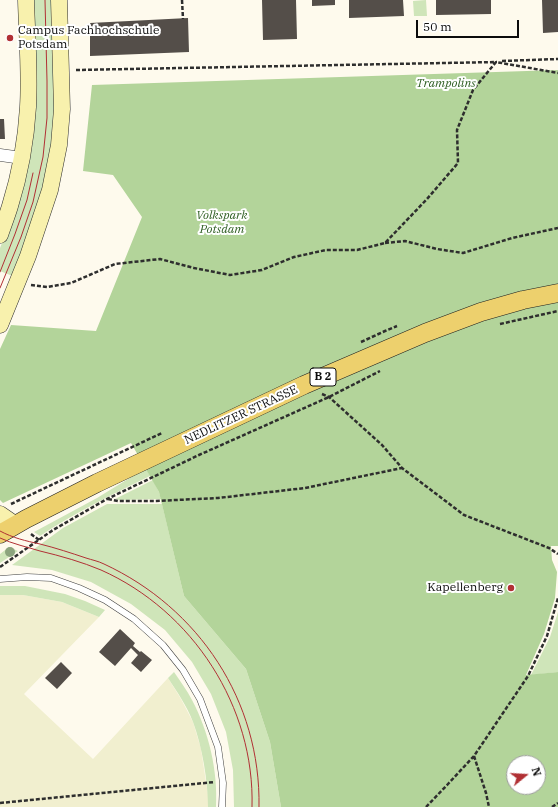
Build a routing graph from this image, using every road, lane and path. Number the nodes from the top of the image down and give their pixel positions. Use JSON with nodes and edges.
{"nodes":[{"id":1,"x":26,"y":0,"type":"edge"},
{"id":2,"x":59,"y":0,"type":"edge"},
{"id":3,"x":182,"y":0,"type":"edge"},
{"id":4,"x":183,"y":19,"type":"dead end"},
{"id":5,"x":558,"y":59,"type":"edge"},
{"id":6,"x":496,"y":62,"type":"junction"},
{"id":7,"x":61,"y":70,"type":"junction"},
{"id":8,"x":558,"y":73,"type":"edge"},
{"id":9,"x":0,"y":156,"type":"edge"},
{"id":10,"x":22,"y":158,"type":"junction"},
{"id":11,"x":558,"y":228,"type":"edge"},
{"id":12,"x":0,"y":235,"type":"edge"},
{"id":13,"x":385,"y":243,"type":"junction"},
{"id":14,"x":18,"y":282,"type":"junction"},
{"id":15,"x":558,"y":293,"type":"edge"},
{"id":16,"x":558,"y":311,"type":"edge"},
{"id":17,"x":0,"y":325,"type":"edge"},
{"id":18,"x":495,"y":326,"type":"dead end"},
{"id":19,"x":384,"y":369,"type":"dead end"},
{"id":20,"x":304,"y":385,"type":"junction"},
{"id":21,"x":328,"y":397,"type":"junction"},
{"id":22,"x":402,"y":468,"type":"junction"},
{"id":23,"x":108,"y":499,"type":"junction"},
{"id":24,"x":0,"y":514,"type":"edge"},
{"id":25,"x":16,"y":525,"type":"junction"},
{"id":26,"x":0,"y":534,"type":"edge"},
{"id":27,"x":558,"y":554,"type":"edge"},
{"id":28,"x":0,"y":567,"type":"edge"},
{"id":29,"x":0,"y":579,"type":"edge"},
{"id":30,"x":558,"y":598,"type":"edge"},
{"id":31,"x":474,"y":756,"type":"junction"},
{"id":32,"x":223,"y":781,"type":"junction"},
{"id":33,"x":0,"y":803,"type":"edge"},
{"id":34,"x":558,"y":803,"type":"edge"},
{"id":35,"x":222,"y":807,"type":"edge"},
{"id":36,"x":426,"y":807,"type":"edge"},
{"id":37,"x":489,"y":807,"type":"edge"},
{"id":38,"x":552,"y":807,"type":"edge"}],
"edges":[{"from":1,"to":10,"type":"street"},
{"from":2,"to":7,"type":"street"},
{"from":3,"to":4,"type":"path"},
{"from":5,"to":6,"type":"path"},
{"from":6,"to":7,"type":"path"},
{"from":6,"to":8,"type":"path"},
{"from":6,"to":13,"type":"path"},
{"from":7,"to":14,"type":"street"},
{"from":9,"to":10,"type":"street"},
{"from":10,"to":12,"type":"street"},
{"from":11,"to":13,"type":"path"},
{"from":13,"to":14,"type":"path"},
{"from":14,"to":17,"type":"street"},
{"from":15,"to":20,"type":"main road","name":"NEDLITZER STRASSE","number":"B 2"},
{"from":16,"to":18,"type":"path"},
{"from":19,"to":21,"type":"path"},
{"from":20,"to":21,"type":"path"},
{"from":20,"to":25,"type":"main road","name":"NEDLITZER STRASSE","number":"B 2"},
{"from":21,"to":22,"type":"path"},
{"from":21,"to":23,"type":"path"},
{"from":22,"to":23,"type":"path"},
{"from":22,"to":27,"type":"path"},
{"from":23,"to":28,"type":"path"},
{"from":24,"to":25,"type":"street"},
{"from":25,"to":26,"type":"main road","name":"NEDLITZER STRASSE","number":"B 2"},
{"from":29,"to":32,"type":"lane"},
{"from":30,"to":31,"type":"path"},
{"from":31,"to":36,"type":"path"},
{"from":31,"to":37,"type":"path"},
{"from":32,"to":33,"type":"path"},
{"from":32,"to":35,"type":"lane"},
{"from":34,"to":38,"type":"path"}]}
